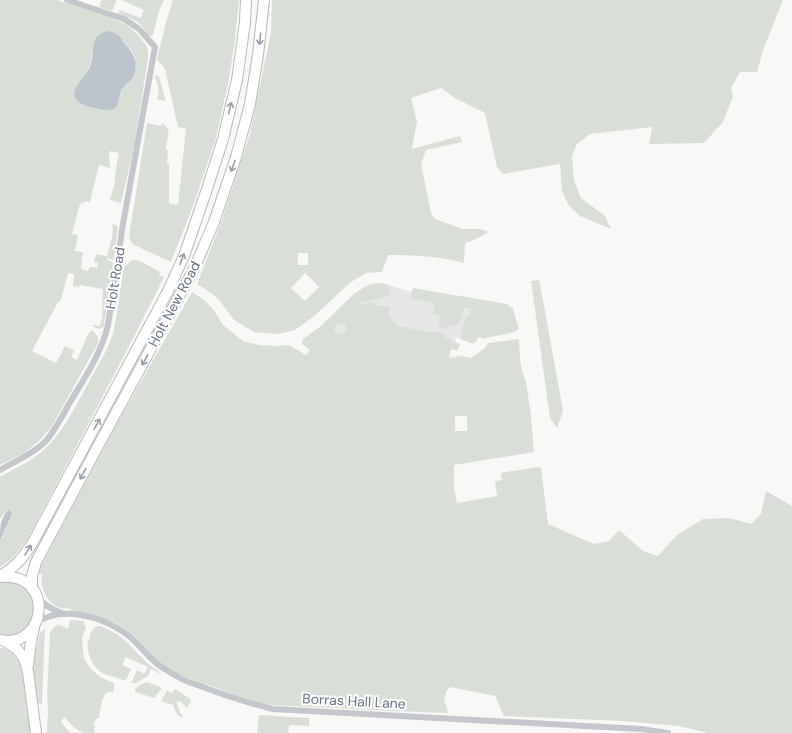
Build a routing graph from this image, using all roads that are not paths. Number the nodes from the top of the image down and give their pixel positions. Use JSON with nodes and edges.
{"nodes":[{"id":1,"x":67,"y":0,"type":"edge"},
{"id":2,"x":246,"y":0,"type":"edge"},
{"id":3,"x":264,"y":0,"type":"edge"},
{"id":4,"x":0,"y":470,"type":"edge"},
{"id":5,"x":0,"y":576,"type":"edge"},
{"id":6,"x":35,"y":593,"type":"junction"},
{"id":7,"x":64,"y":614,"type":"junction"},
{"id":8,"x":35,"y":625,"type":"junction"},
{"id":9,"x":3,"y":640,"type":"edge"},
{"id":10,"x":28,"y":672,"type":"junction"},
{"id":11,"x":36,"y":733,"type":"edge"},
{"id":12,"x":668,"y":733,"type":"edge"}],
"edges":[{"from":1,"to":4,"type":"street","name":"Holt Road"},
{"from":5,"to":2,"type":"highway","name":"Holt New Road","one_way":true},
{"from":3,"to":6,"type":"highway","name":"Holt New Road","one_way":true},
{"from":5,"to":6,"type":"highway"},
{"from":6,"to":7,"type":"street","name":"Borras Hall Lane"},
{"from":6,"to":8,"type":"highway","name":"Holt New Road"},
{"from":7,"to":8,"type":"street","name":"Borras Hall Lane"},
{"from":7,"to":12,"type":"street","name":"Borras Hall Lane"},
{"from":8,"to":9,"type":"highway"},
{"from":8,"to":10,"type":"highway"},
{"from":9,"to":10,"type":"highway"},
{"from":10,"to":11,"type":"highway"}]}
